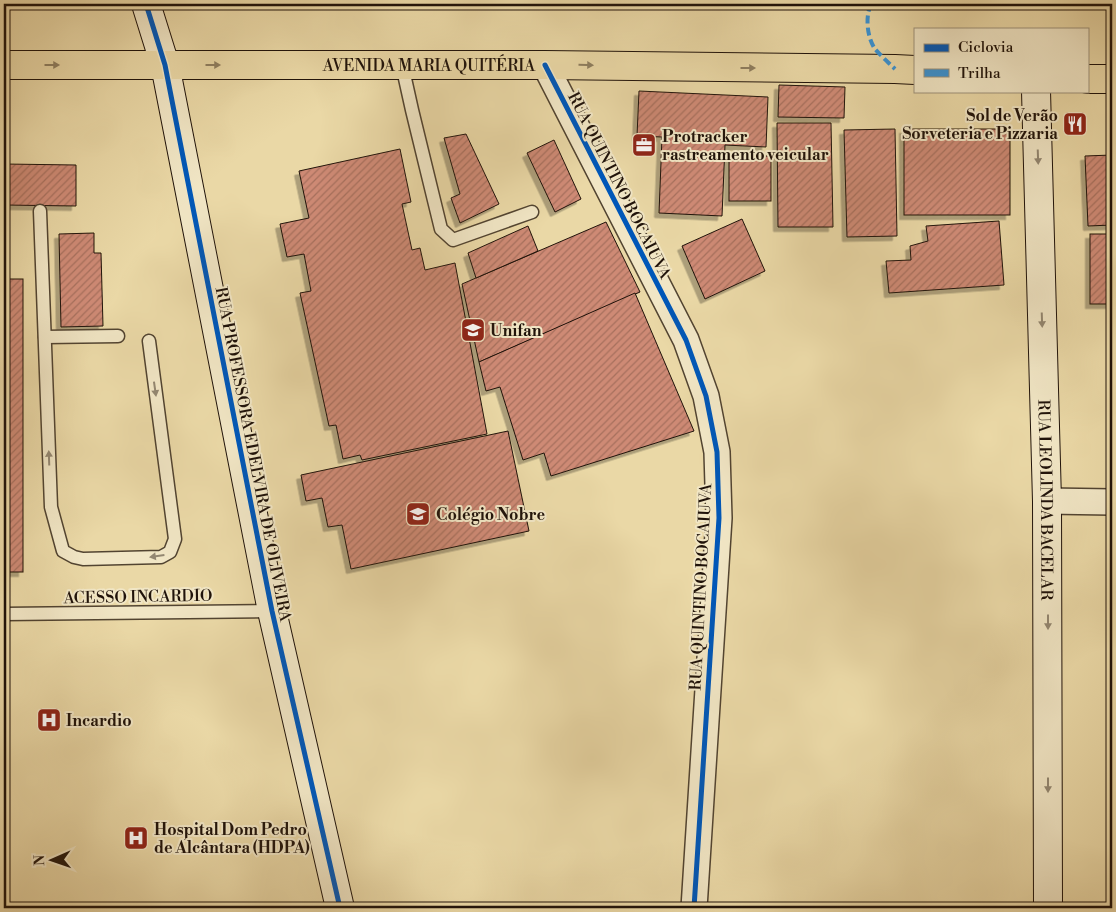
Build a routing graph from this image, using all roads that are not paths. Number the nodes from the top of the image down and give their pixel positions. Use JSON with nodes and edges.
{"nodes":[{"id":1,"x":146,"y":4,"type":"edge"},
{"id":2,"x":4,"y":65,"type":"edge"},
{"id":3,"x":164,"y":65,"type":"junction"},
{"id":4,"x":402,"y":65,"type":"junction"},
{"id":5,"x":545,"y":65,"type":"junction"},
{"id":6,"x":914,"y":70,"type":"edge"},
{"id":7,"x":1088,"y":79,"type":"edge"},
{"id":8,"x":1112,"y":79,"type":"edge"},
{"id":9,"x":1036,"y":92,"type":"edge"},
{"id":10,"x":40,"y":211,"type":"dead end"},
{"id":11,"x":532,"y":212,"type":"dead end"},
{"id":12,"x":118,"y":336,"type":"dead end"},
{"id":13,"x":45,"y":337,"type":"junction"},
{"id":14,"x":149,"y":341,"type":"dead end"},
{"id":15,"x":1047,"y":501,"type":"junction"},
{"id":16,"x":1112,"y":502,"type":"edge"},
{"id":17,"x":272,"y":611,"type":"junction"},
{"id":18,"x":4,"y":614,"type":"edge"},
{"id":19,"x":340,"y":908,"type":"edge"},
{"id":20,"x":694,"y":908,"type":"edge"},
{"id":21,"x":1048,"y":908,"type":"edge"}],
"edges":[{"from":1,"to":3,"type":"street","name":"RUA PROFESSORA EDELVIRA DE OLIVEIRA"},
{"from":2,"to":3,"type":"main road","name":"AVENIDA MARIA QUITÉRIA","one_way":true},
{"from":3,"to":4,"type":"main road","name":"AVENIDA MARIA QUITÉRIA","one_way":true},
{"from":3,"to":17,"type":"street","name":"RUA PROFESSORA EDELVIRA DE OLIVEIRA"},
{"from":4,"to":5,"type":"main road","name":"AVENIDA MARIA QUITÉRIA"},
{"from":4,"to":11,"type":"lane"},
{"from":5,"to":6,"type":"main road","name":"AVENIDA MARIA QUITÉRIA","one_way":true},
{"from":5,"to":20,"type":"street","name":"RUA QUINTINO BOCAIUVA"},
{"from":7,"to":8,"type":"main road"},
{"from":9,"to":15,"type":"street","name":"RUA LEOLINDA BACELAR","one_way":true},
{"from":10,"to":13,"type":"lane"},
{"from":12,"to":13,"type":"lane"},
{"from":14,"to":13,"type":"lane","one_way":true},
{"from":15,"to":16,"type":"street"},
{"from":15,"to":21,"type":"street","name":"RUA LEOLINDA BACELAR","one_way":true},
{"from":17,"to":18,"type":"lane","name":"ACESSO INCARDIO"},
{"from":17,"to":19,"type":"street","name":"RUA PROFESSORA EDELVIRA DE OLIVEIRA"}]}
